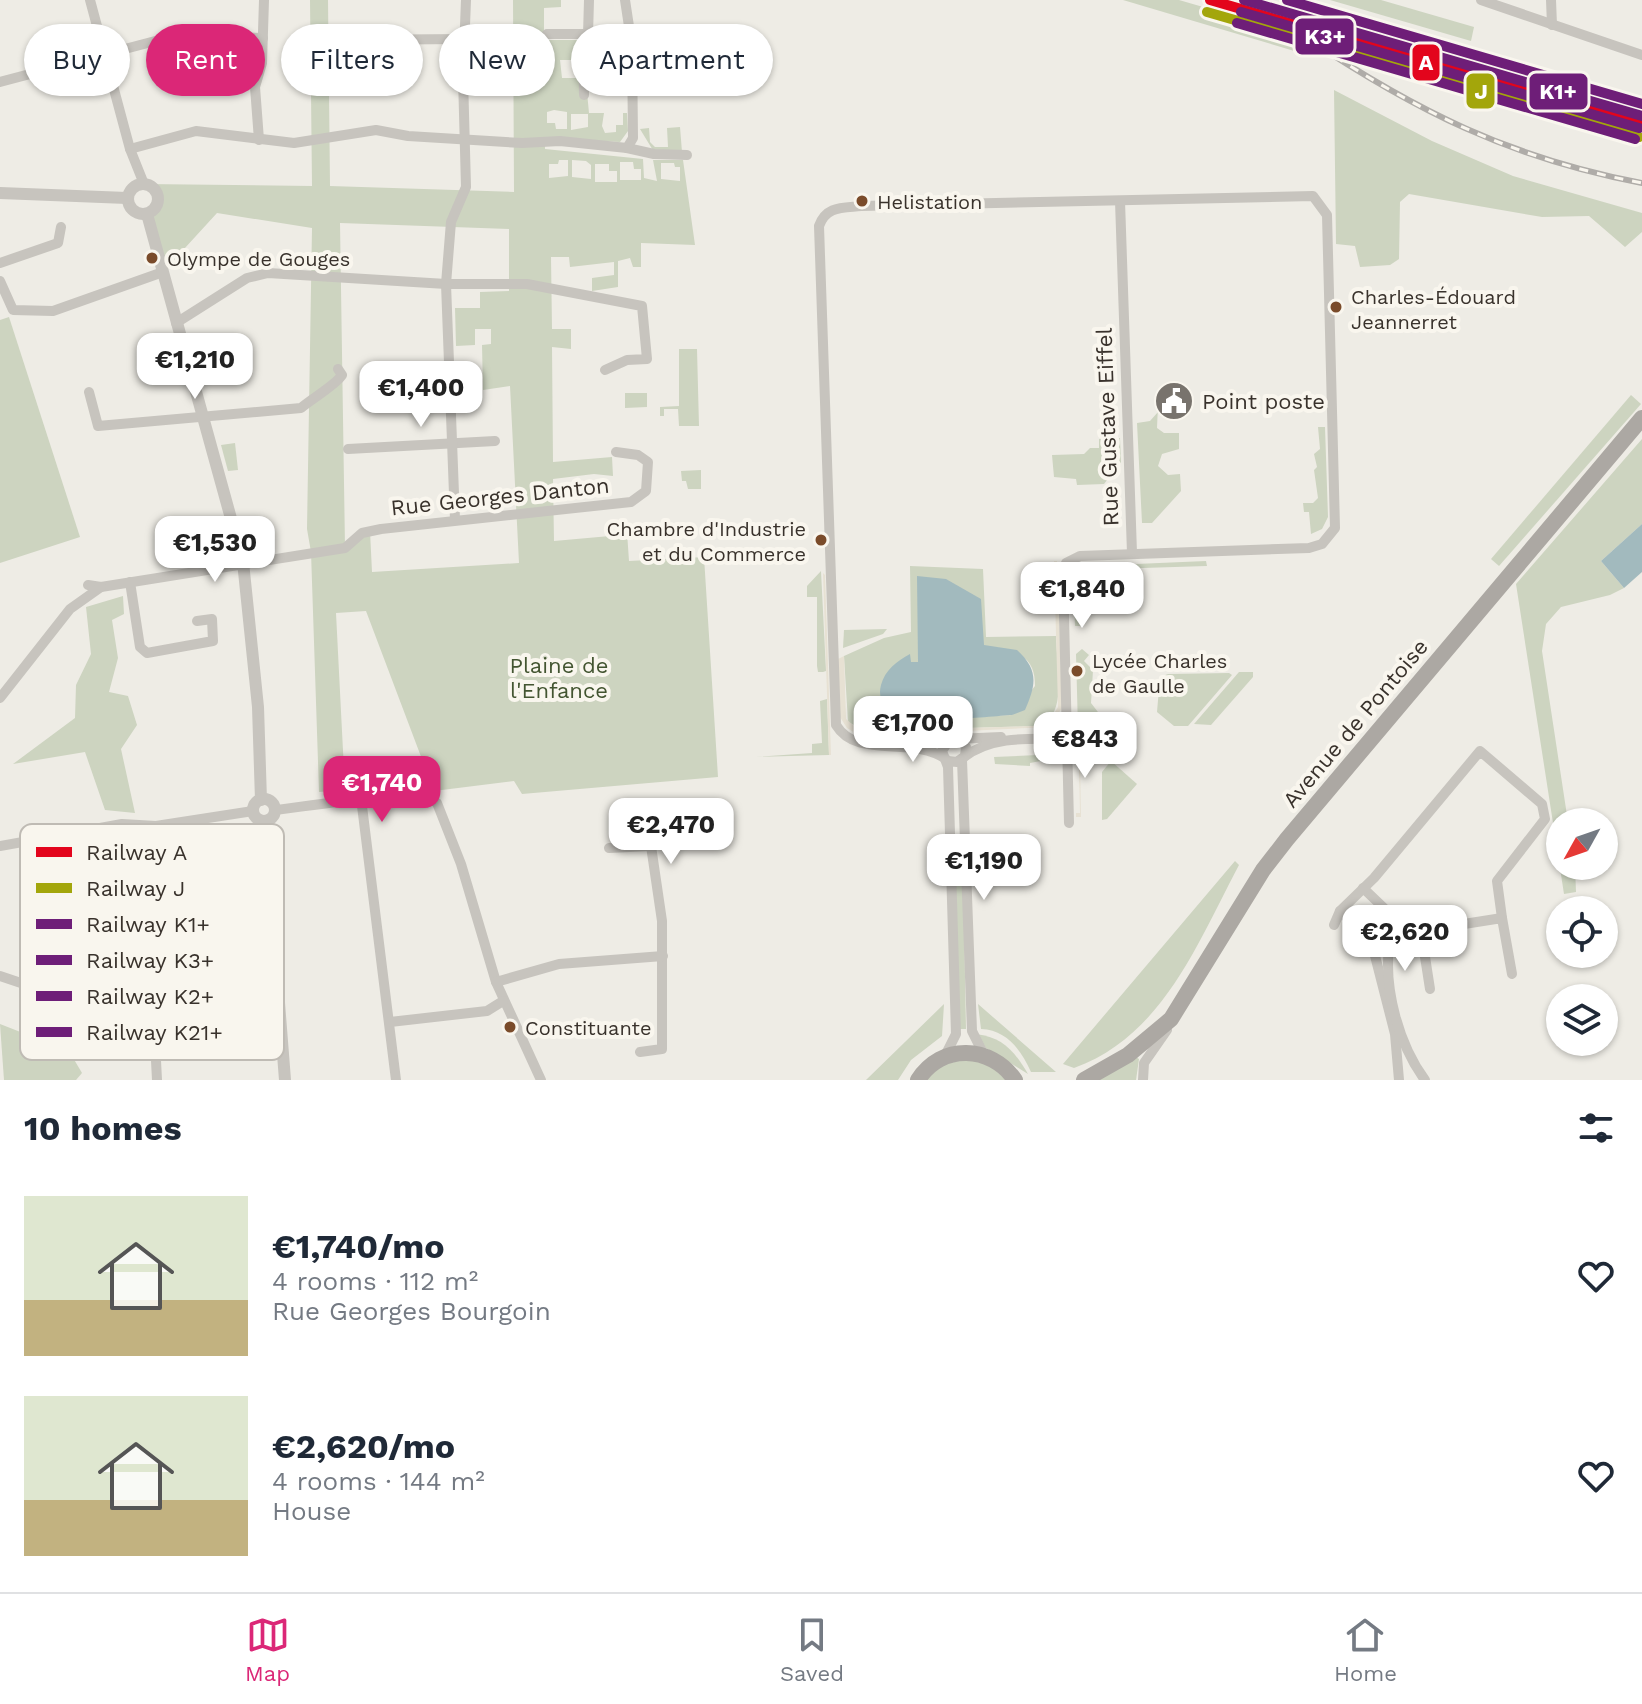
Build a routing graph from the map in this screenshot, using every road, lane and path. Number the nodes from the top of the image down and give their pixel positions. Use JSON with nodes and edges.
{"nodes":[{"id":1,"x":90,"y":0,"type":"edge"},
{"id":2,"x":264,"y":0,"type":"edge"},
{"id":3,"x":466,"y":0,"type":"edge"},
{"id":4,"x":589,"y":0,"type":"edge"},
{"id":5,"x":625,"y":0,"type":"edge"},
{"id":6,"x":1481,"y":0,"type":"edge"},
{"id":7,"x":1551,"y":0,"type":"edge"},
{"id":8,"x":96,"y":24,"type":"edge"},
{"id":9,"x":263,"y":24,"type":"edge"},
{"id":10,"x":466,"y":24,"type":"edge"},
{"id":11,"x":587,"y":24,"type":"edge"},
{"id":12,"x":628,"y":24,"type":"edge"},
{"id":13,"x":1552,"y":25,"type":"junction"},
{"id":14,"x":1642,"y":55,"type":"edge"},
{"id":15,"x":24,"y":75,"type":"edge"},
{"id":16,"x":0,"y":82,"type":"edge"},
{"id":17,"x":116,"y":96,"type":"edge"},
{"id":18,"x":256,"y":96,"type":"edge"},
{"id":19,"x":463,"y":96,"type":"edge"},
{"id":20,"x":633,"y":96,"type":"edge"},
{"id":21,"x":259,"y":140,"type":"junction"},
{"id":22,"x":464,"y":141,"type":"junction"},
{"id":23,"x":627,"y":148,"type":"junction"},
{"id":24,"x":130,"y":149,"type":"junction"},
{"id":25,"x":687,"y":155,"type":"dead end"},
{"id":26,"x":144,"y":184,"type":"junction"},
{"id":27,"x":0,"y":193,"type":"edge"},
{"id":28,"x":127,"y":198,"type":"junction"},
{"id":29,"x":1120,"y":201,"type":"junction"},
{"id":30,"x":147,"y":214,"type":"junction"},
{"id":31,"x":61,"y":227,"type":"dead end"},
{"id":32,"x":0,"y":263,"type":"edge"},
{"id":33,"x":163,"y":272,"type":"junction"},
{"id":34,"x":0,"y":281,"type":"edge"},
{"id":35,"x":446,"y":284,"type":"junction"},
{"id":36,"x":176,"y":323,"type":"junction"},
{"id":37,"x":338,"y":369,"type":"dead end"},
{"id":38,"x":605,"y":370,"type":"dead end"},
{"id":39,"x":89,"y":392,"type":"dead end"},
{"id":40,"x":203,"y":417,"type":"junction"},
{"id":41,"x":1642,"y":418,"type":"edge"},
{"id":42,"x":495,"y":441,"type":"dead end"},
{"id":43,"x":452,"y":445,"type":"junction"},
{"id":44,"x":348,"y":449,"type":"dead end"},
{"id":45,"x":616,"y":452,"type":"dead end"},
{"id":46,"x":455,"y":520,"type":"junction"},
{"id":47,"x":1132,"y":553,"type":"junction"},
{"id":48,"x":243,"y":562,"type":"junction"},
{"id":49,"x":130,"y":582,"type":"junction"},
{"id":50,"x":88,"y":585,"type":"dead end"},
{"id":51,"x":101,"y":587,"type":"junction"},
{"id":52,"x":197,"y":621,"type":"dead end"},
{"id":53,"x":0,"y":698,"type":"edge"},
{"id":54,"x":954,"y":739,"type":"junction"},
{"id":55,"x":1066,"y":739,"type":"junction"},
{"id":56,"x":1015,"y":740,"type":"junction"},
{"id":57,"x":891,"y":744,"type":"junction"},
{"id":58,"x":963,"y":759,"type":"junction"},
{"id":59,"x":947,"y":760,"type":"junction"},
{"id":60,"x":361,"y":798,"type":"junction"},
{"id":61,"x":261,"y":800,"type":"junction"},
{"id":62,"x":275,"y":810,"type":"junction"},
{"id":63,"x":253,"y":811,"type":"junction"},
{"id":64,"x":265,"y":822,"type":"joint"},
{"id":65,"x":1069,"y":823,"type":"dead end"},
{"id":66,"x":169,"y":824,"type":"edge"},
{"id":67,"x":20,"y":842,"type":"edge"},
{"id":68,"x":0,"y":846,"type":"edge"},
{"id":69,"x":609,"y":848,"type":"dead end"},
{"id":70,"x":1363,"y":888,"type":"junction"},
{"id":71,"x":1386,"y":910,"type":"junction"},
{"id":72,"x":1340,"y":911,"type":"junction"},
{"id":73,"x":1502,"y":918,"type":"junction"},
{"id":74,"x":1334,"y":925,"type":"dead end"},
{"id":75,"x":1421,"y":931,"type":"junction"},
{"id":76,"x":1364,"y":934,"type":"junction"},
{"id":77,"x":1401,"y":934,"type":"junction"},
{"id":78,"x":1372,"y":944,"type":"junction"},
{"id":79,"x":1389,"y":947,"type":"junction"},
{"id":80,"x":663,"y":956,"type":"junction"},
{"id":81,"x":1512,"y":974,"type":"dead end"},
{"id":82,"x":0,"y":976,"type":"edge"},
{"id":83,"x":496,"y":982,"type":"junction"},
{"id":84,"x":20,"y":983,"type":"edge"},
{"id":85,"x":1430,"y":989,"type":"dead end"},
{"id":86,"x":503,"y":1001,"type":"junction"},
{"id":87,"x":1171,"y":1019,"type":"junction"},
{"id":88,"x":390,"y":1022,"type":"junction"},
{"id":89,"x":640,"y":1052,"type":"dead end"},
{"id":90,"x":984,"y":1055,"type":"junction"},
{"id":91,"x":943,"y":1057,"type":"junction"},
{"id":92,"x":156,"y":1060,"type":"edge"},
{"id":93,"x":283,"y":1060,"type":"edge"},
{"id":94,"x":1115,"y":1062,"type":"junction"},
{"id":95,"x":1014,"y":1078,"type":"edge"},
{"id":96,"x":157,"y":1080,"type":"edge"},
{"id":97,"x":285,"y":1080,"type":"edge"},
{"id":98,"x":396,"y":1080,"type":"edge"},
{"id":99,"x":541,"y":1080,"type":"edge"},
{"id":100,"x":918,"y":1080,"type":"edge"},
{"id":101,"x":1032,"y":1080,"type":"edge"},
{"id":102,"x":1067,"y":1080,"type":"edge"},
{"id":103,"x":1084,"y":1080,"type":"edge"},
{"id":104,"x":1143,"y":1080,"type":"edge"},
{"id":105,"x":1402,"y":1080,"type":"edge"},
{"id":106,"x":1424,"y":1080,"type":"edge"}],
"edges":[{"from":1,"to":8,"type":"street"},
{"from":2,"to":9,"type":"street"},
{"from":3,"to":10,"type":"street"},
{"from":4,"to":11,"type":"street"},
{"from":5,"to":12,"type":"street"},
{"from":6,"to":13,"type":"street"},
{"from":7,"to":13,"type":"street"},
{"from":13,"to":14,"type":"street"},
{"from":15,"to":16,"type":"street"},
{"from":17,"to":24,"type":"street"},
{"from":18,"to":21,"type":"street"},
{"from":19,"to":22,"type":"street"},
{"from":20,"to":23,"type":"street"},
{"from":21,"to":22,"type":"street"},
{"from":21,"to":24,"type":"street"},
{"from":22,"to":23,"type":"street"},
{"from":22,"to":35,"type":"street"},
{"from":23,"to":25,"type":"street"},
{"from":24,"to":26,"type":"street"},
{"from":26,"to":28,"type":"street"},
{"from":26,"to":30,"type":"street"},
{"from":27,"to":28,"type":"street"},
{"from":28,"to":30,"type":"street"},
{"from":29,"to":47,"type":"street","name":"Rue Gustave Eiffel"},
{"from":29,"to":47,"type":"street"},
{"from":29,"to":57,"type":"street"},
{"from":30,"to":33,"type":"street"},
{"from":31,"to":32,"type":"street"},
{"from":33,"to":34,"type":"street"},
{"from":33,"to":36,"type":"street"},
{"from":35,"to":36,"type":"street"},
{"from":35,"to":38,"type":"street"},
{"from":35,"to":43,"type":"street"},
{"from":36,"to":40,"type":"street"},
{"from":37,"to":40,"type":"street"},
{"from":39,"to":40,"type":"street"},
{"from":40,"to":48,"type":"street"},
{"from":41,"to":87,"type":"main road","name":"Avenue de Pontoise"},
{"from":42,"to":43,"type":"street"},
{"from":43,"to":44,"type":"street"},
{"from":43,"to":46,"type":"street"},
{"from":45,"to":46,"type":"street","name":"Rue Georges Danton"},
{"from":46,"to":48,"type":"street","name":"Rue Georges Danton"},
{"from":47,"to":55,"type":"street","name":"Rue Gustave Eiffel"},
{"from":48,"to":49,"type":"street","name":"Rue Georges Danton"},
{"from":48,"to":61,"type":"street"},
{"from":49,"to":51,"type":"street","name":"Rue Georges Danton"},
{"from":49,"to":52,"type":"street"},
{"from":50,"to":51,"type":"street"},
{"from":51,"to":53,"type":"street"},
{"from":54,"to":56,"type":"street"},
{"from":54,"to":57,"type":"street"},
{"from":54,"to":58,"type":"street"},
{"from":54,"to":59,"type":"street"},
{"from":55,"to":56,"type":"street"},
{"from":55,"to":65,"type":"street","name":"Rue Gustave Eiffel"},
{"from":56,"to":58,"type":"street"},
{"from":57,"to":59,"type":"street"},
{"from":58,"to":59,"type":"street"},
{"from":58,"to":90,"type":"street"},
{"from":59,"to":91,"type":"street"},
{"from":60,"to":62,"type":"street"},
{"from":60,"to":83,"type":"street"},
{"from":60,"to":88,"type":"street"},
{"from":61,"to":62,"type":"street"},
{"from":61,"to":63,"type":"street"},
{"from":62,"to":64,"type":"street"},
{"from":63,"to":64,"type":"street"},
{"from":63,"to":66,"type":"street"},
{"from":67,"to":68,"type":"street"},
{"from":69,"to":80,"type":"street"},
{"from":70,"to":71,"type":"street"},
{"from":70,"to":72,"type":"street"},
{"from":70,"to":73,"type":"street"},
{"from":71,"to":76,"type":"street"},
{"from":71,"to":77,"type":"street"},
{"from":72,"to":74,"type":"street"},
{"from":72,"to":76,"type":"street"},
{"from":73,"to":75,"type":"street"},
{"from":73,"to":81,"type":"street"},
{"from":75,"to":77,"type":"street"},
{"from":75,"to":85,"type":"street"},
{"from":76,"to":78,"type":"street"},
{"from":77,"to":79,"type":"street"},
{"from":78,"to":79,"type":"street"},
{"from":78,"to":105,"type":"street"},
{"from":79,"to":106,"type":"street"},
{"from":80,"to":83,"type":"street"},
{"from":80,"to":89,"type":"street"},
{"from":82,"to":84,"type":"street"},
{"from":83,"to":86,"type":"street"},
{"from":86,"to":88,"type":"street"},
{"from":86,"to":99,"type":"street"},
{"from":87,"to":94,"type":"main road","name":"Avenue de Pontoise"},
{"from":87,"to":104,"type":"street"},
{"from":88,"to":98,"type":"street"},
{"from":90,"to":91,"type":"main road"},
{"from":90,"to":95,"type":"main road"},
{"from":91,"to":100,"type":"main road"},
{"from":92,"to":96,"type":"street"},
{"from":93,"to":97,"type":"street"},
{"from":94,"to":102,"type":"main road","name":"Avenue de Pontoise"},
{"from":94,"to":103,"type":"main road","name":"Avenue de Pontoise"},
{"from":95,"to":101,"type":"main road"},
{"from":105,"to":106,"type":"street"}]}
